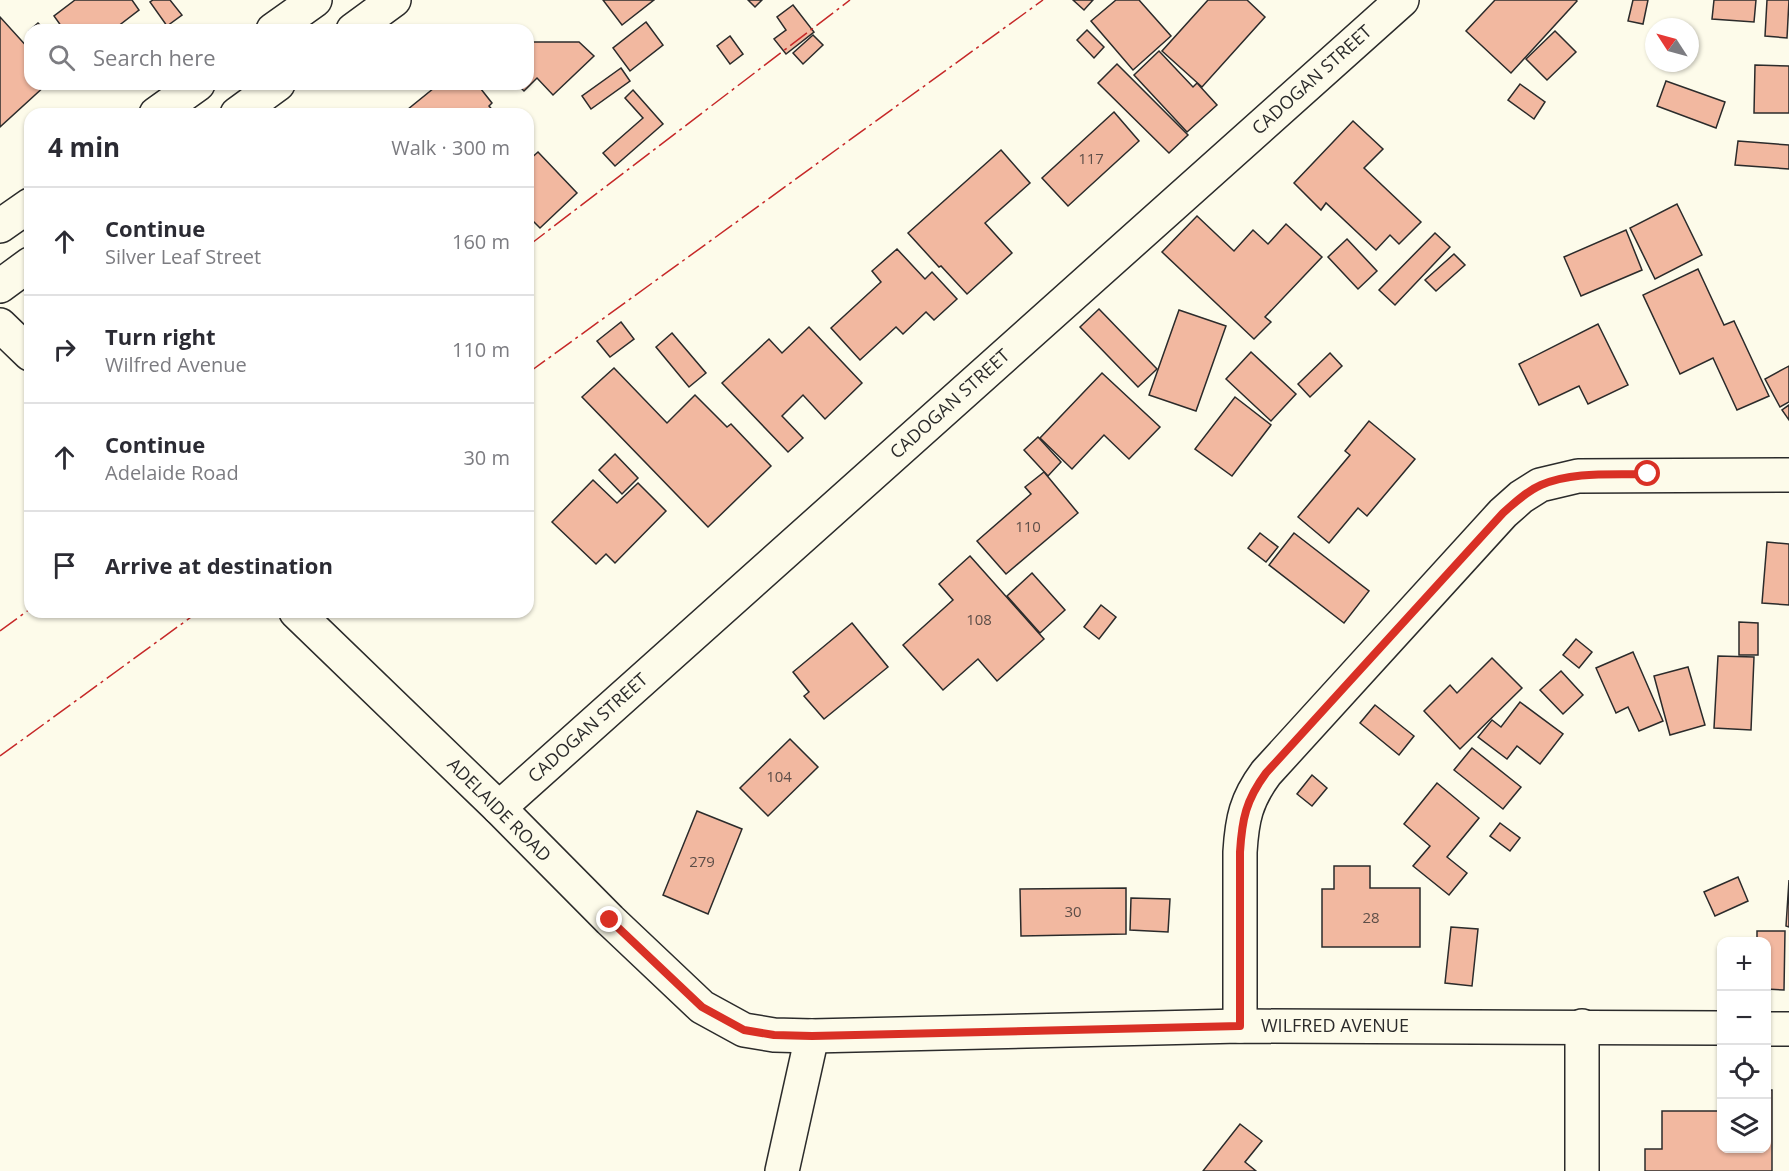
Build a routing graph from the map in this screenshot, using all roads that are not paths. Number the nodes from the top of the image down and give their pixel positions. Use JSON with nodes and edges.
{"nodes":[{"id":1,"x":315,"y":0,"type":"edge"},
{"id":2,"x":394,"y":0,"type":"edge"},
{"id":3,"x":1402,"y":0,"type":"edge"},
{"id":4,"x":281,"y":24,"type":"edge"},
{"id":5,"x":361,"y":24,"type":"edge"},
{"id":6,"x":190,"y":90,"type":"edge"},
{"id":7,"x":270,"y":90,"type":"edge"},
{"id":8,"x":164,"y":108,"type":"edge"},
{"id":9,"x":245,"y":108,"type":"edge"},
{"id":10,"x":24,"y":209,"type":"edge"},
{"id":11,"x":0,"y":226,"type":"edge"},
{"id":12,"x":24,"y":268,"type":"edge"},
{"id":13,"x":0,"y":286,"type":"edge"},
{"id":14,"x":0,"y":325,"type":"edge"},
{"id":15,"x":24,"y":348,"type":"edge"},
{"id":16,"x":1789,"y":475,"type":"edge"},
{"id":17,"x":302,"y":618,"type":"edge"},
{"id":18,"x":499,"y":808,"type":"junction"},
{"id":19,"x":702,"y":1007,"type":"joint"},
{"id":20,"x":1240,"y":1026,"type":"junction"},
{"id":21,"x":1582,"y":1026,"type":"junction"},
{"id":22,"x":1717,"y":1028,"type":"edge"},
{"id":23,"x":1771,"y":1029,"type":"edge"},
{"id":24,"x":1789,"y":1029,"type":"edge"},
{"id":25,"x":812,"y":1036,"type":"junction"},
{"id":26,"x":782,"y":1171,"type":"edge"},
{"id":27,"x":1582,"y":1171,"type":"edge"}],
"edges":[{"from":1,"to":4,"type":"street"},
{"from":2,"to":5,"type":"street"},
{"from":3,"to":18,"type":"street","name":"CADOGAN STREET"},
{"from":6,"to":8,"type":"street"},
{"from":7,"to":9,"type":"street"},
{"from":10,"to":11,"type":"street"},
{"from":12,"to":13,"type":"street"},
{"from":14,"to":15,"type":"street"},
{"from":16,"to":20,"type":"street"},
{"from":17,"to":18,"type":"street","name":"ADELAIDE ROAD"},
{"from":18,"to":19,"type":"street","name":"ADELAIDE ROAD"},
{"from":19,"to":25,"type":"street","name":"WILFRED AVENUE"},
{"from":20,"to":21,"type":"street","name":"WILFRED AVENUE"},
{"from":20,"to":25,"type":"street","name":"WILFRED AVENUE"},
{"from":21,"to":22,"type":"street","name":"WILFRED AVENUE"},
{"from":21,"to":27,"type":"street"},
{"from":23,"to":24,"type":"street"},
{"from":25,"to":26,"type":"street"}]}
